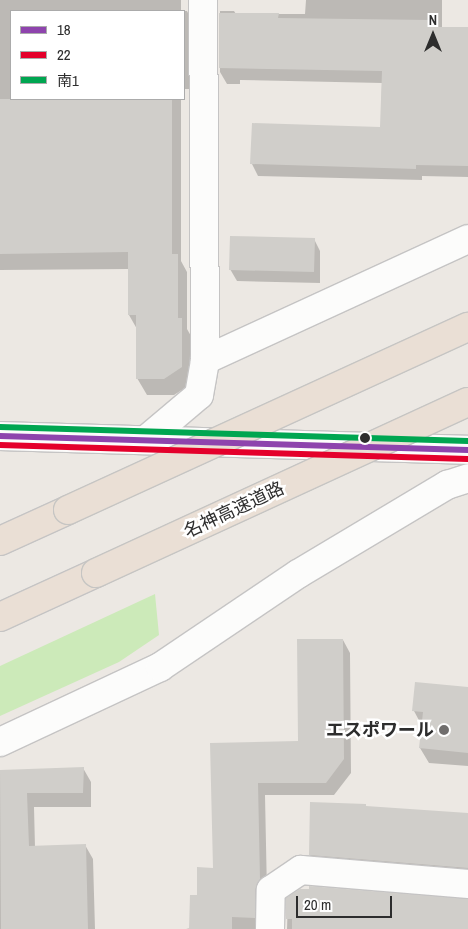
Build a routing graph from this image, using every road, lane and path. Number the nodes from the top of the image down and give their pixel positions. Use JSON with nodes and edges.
{"nodes":[{"id":1,"x":203,"y":0,"type":"edge"},
{"id":2,"x":468,"y":240,"type":"edge"},
{"id":3,"x":468,"y":327,"type":"edge"},
{"id":4,"x":204,"y":360,"type":"junction"},
{"id":5,"x":468,"y":402,"type":"edge"},
{"id":6,"x":0,"y":436,"type":"edge"},
{"id":7,"x":147,"y":439,"type":"junction"},
{"id":8,"x":468,"y":450,"type":"edge"},
{"id":9,"x":468,"y":478,"type":"edge"},
{"id":10,"x":0,"y":541,"type":"edge"},
{"id":11,"x":0,"y":617,"type":"edge"},
{"id":12,"x":0,"y":742,"type":"edge"},
{"id":13,"x":468,"y":884,"type":"edge"},
{"id":14,"x":270,"y":929,"type":"edge"}],
"edges":[{"from":1,"to":4,"type":"street"},
{"from":2,"to":4,"type":"street"},
{"from":3,"to":10,"type":"highway","bridge":true},
{"from":4,"to":7,"type":"street"},
{"from":5,"to":11,"type":"highway","name":"名神高速道路","bridge":true},
{"from":6,"to":7,"type":"street"},
{"from":7,"to":8,"type":"street"},
{"from":9,"to":12,"type":"street"},
{"from":13,"to":14,"type":"street"}]}
